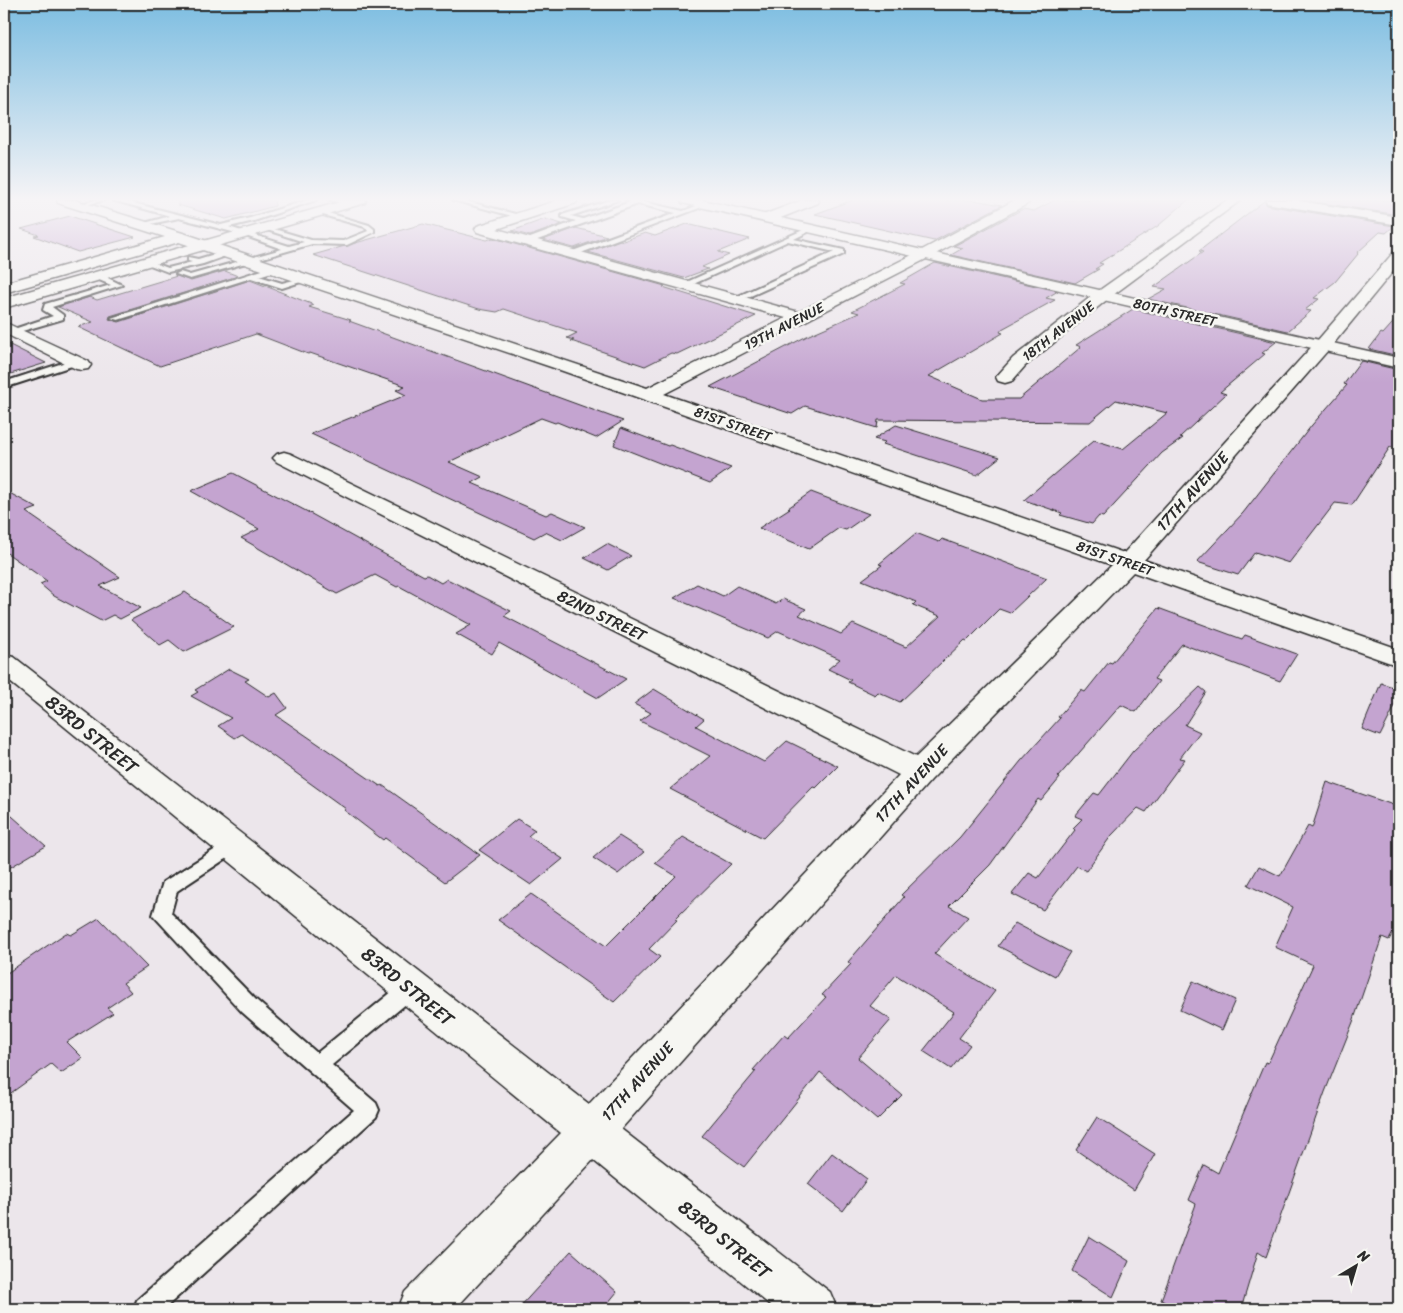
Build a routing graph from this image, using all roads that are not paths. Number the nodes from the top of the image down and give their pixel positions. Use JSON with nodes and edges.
{"nodes":[{"id":1,"x":97,"y":261,"type":"edge"},
{"id":2,"x":220,"y":261,"type":"edge"},
{"id":3,"x":223,"y":261,"type":"junction"},
{"id":4,"x":225,"y":261,"type":"edge"},
{"id":5,"x":598,"y":261,"type":"edge"},
{"id":6,"x":737,"y":261,"type":"edge"},
{"id":7,"x":821,"y":261,"type":"edge"},
{"id":8,"x":911,"y":261,"type":"edge"},
{"id":9,"x":956,"y":261,"type":"edge"},
{"id":10,"x":1151,"y":261,"type":"edge"},
{"id":11,"x":1394,"y":261,"type":"edge"},
{"id":12,"x":146,"y":262,"type":"junction"},
{"id":13,"x":180,"y":265,"type":"junction"},
{"id":14,"x":194,"y":270,"type":"dead end"},
{"id":15,"x":203,"y":273,"type":"junction"},
{"id":16,"x":97,"y":276,"type":"junction"},
{"id":17,"x":306,"y":278,"type":"junction"},
{"id":18,"x":684,"y":285,"type":"junction"},
{"id":19,"x":4,"y":288,"type":"edge"},
{"id":20,"x":56,"y":288,"type":"junction"},
{"id":21,"x":1103,"y":296,"type":"junction"},
{"id":22,"x":80,"y":297,"type":"junction"},
{"id":23,"x":737,"y":300,"type":"junction"},
{"id":24,"x":4,"y":303,"type":"edge"},
{"id":25,"x":800,"y":317,"type":"junction"},
{"id":26,"x":115,"y":318,"type":"dead end"},
{"id":27,"x":8,"y":329,"type":"edge"},
{"id":28,"x":1322,"y":346,"type":"junction"},
{"id":29,"x":78,"y":363,"type":"joint"},
{"id":30,"x":1399,"y":363,"type":"edge"},
{"id":31,"x":1005,"y":377,"type":"dead end"},
{"id":32,"x":4,"y":384,"type":"edge"},
{"id":33,"x":649,"y":394,"type":"junction"},
{"id":34,"x":284,"y":458,"type":"dead end"},
{"id":35,"x":1128,"y":563,"type":"junction"},
{"id":36,"x":1399,"y":658,"type":"edge"},
{"id":37,"x":4,"y":663,"type":"edge"},
{"id":38,"x":920,"y":772,"type":"junction"},
{"id":39,"x":233,"y":846,"type":"junction"},
{"id":40,"x":411,"y":988,"type":"junction"},
{"id":41,"x":317,"y":1065,"type":"junction"},
{"id":42,"x":591,"y":1132,"type":"junction"},
{"id":43,"x":146,"y":1309,"type":"edge"},
{"id":44,"x":422,"y":1309,"type":"edge"},
{"id":45,"x":813,"y":1309,"type":"edge"}],
"edges":[{"from":1,"to":19,"type":"street"},
{"from":2,"to":13,"type":"street"},
{"from":3,"to":15,"type":"lane"},
{"from":3,"to":17,"type":"lane"},
{"from":3,"to":26,"type":"lane"},
{"from":4,"to":17,"type":"street","name":"81ST STREET"},
{"from":5,"to":18,"type":"street"},
{"from":6,"to":18,"type":"lane"},
{"from":7,"to":23,"type":"lane"},
{"from":8,"to":25,"type":"street","name":"19TH AVENUE"},
{"from":9,"to":21,"type":"street","name":"80TH STREET"},
{"from":10,"to":21,"type":"street","name":"18TH AVENUE"},
{"from":11,"to":28,"type":"street","name":"17TH AVENUE"},
{"from":12,"to":13,"type":"street"},
{"from":12,"to":13,"type":"lane"},
{"from":12,"to":16,"type":"street"},
{"from":13,"to":15,"type":"lane"},
{"from":14,"to":15,"type":"lane"},
{"from":16,"to":20,"type":"street"},
{"from":16,"to":22,"type":"lane"},
{"from":17,"to":33,"type":"street","name":"81ST STREET"},
{"from":18,"to":23,"type":"street"},
{"from":20,"to":22,"type":"lane"},
{"from":20,"to":24,"type":"street"},
{"from":21,"to":28,"type":"street","name":"80TH STREET"},
{"from":21,"to":31,"type":"street","name":"18TH AVENUE"},
{"from":22,"to":27,"type":"lane"},
{"from":23,"to":25,"type":"street"},
{"from":25,"to":33,"type":"street","name":"19TH AVENUE"},
{"from":27,"to":29,"type":"street"},
{"from":28,"to":30,"type":"street","name":"80TH STREET"},
{"from":28,"to":35,"type":"street","name":"17TH AVENUE"},
{"from":29,"to":32,"type":"lane"},
{"from":33,"to":35,"type":"street","name":"81ST STREET"},
{"from":34,"to":38,"type":"street","name":"82ND STREET"},
{"from":35,"to":36,"type":"street","name":"81ST STREET"},
{"from":35,"to":38,"type":"street","name":"17TH AVENUE"},
{"from":37,"to":39,"type":"street","name":"83RD STREET"},
{"from":38,"to":42,"type":"street","name":"17TH AVENUE"},
{"from":39,"to":40,"type":"street","name":"83RD STREET"},
{"from":39,"to":41,"type":"lane"},
{"from":40,"to":41,"type":"lane"},
{"from":40,"to":42,"type":"street","name":"83RD STREET"},
{"from":41,"to":43,"type":"lane"},
{"from":42,"to":44,"type":"street","name":"17TH AVENUE"},
{"from":42,"to":45,"type":"street","name":"83RD STREET"}]}
